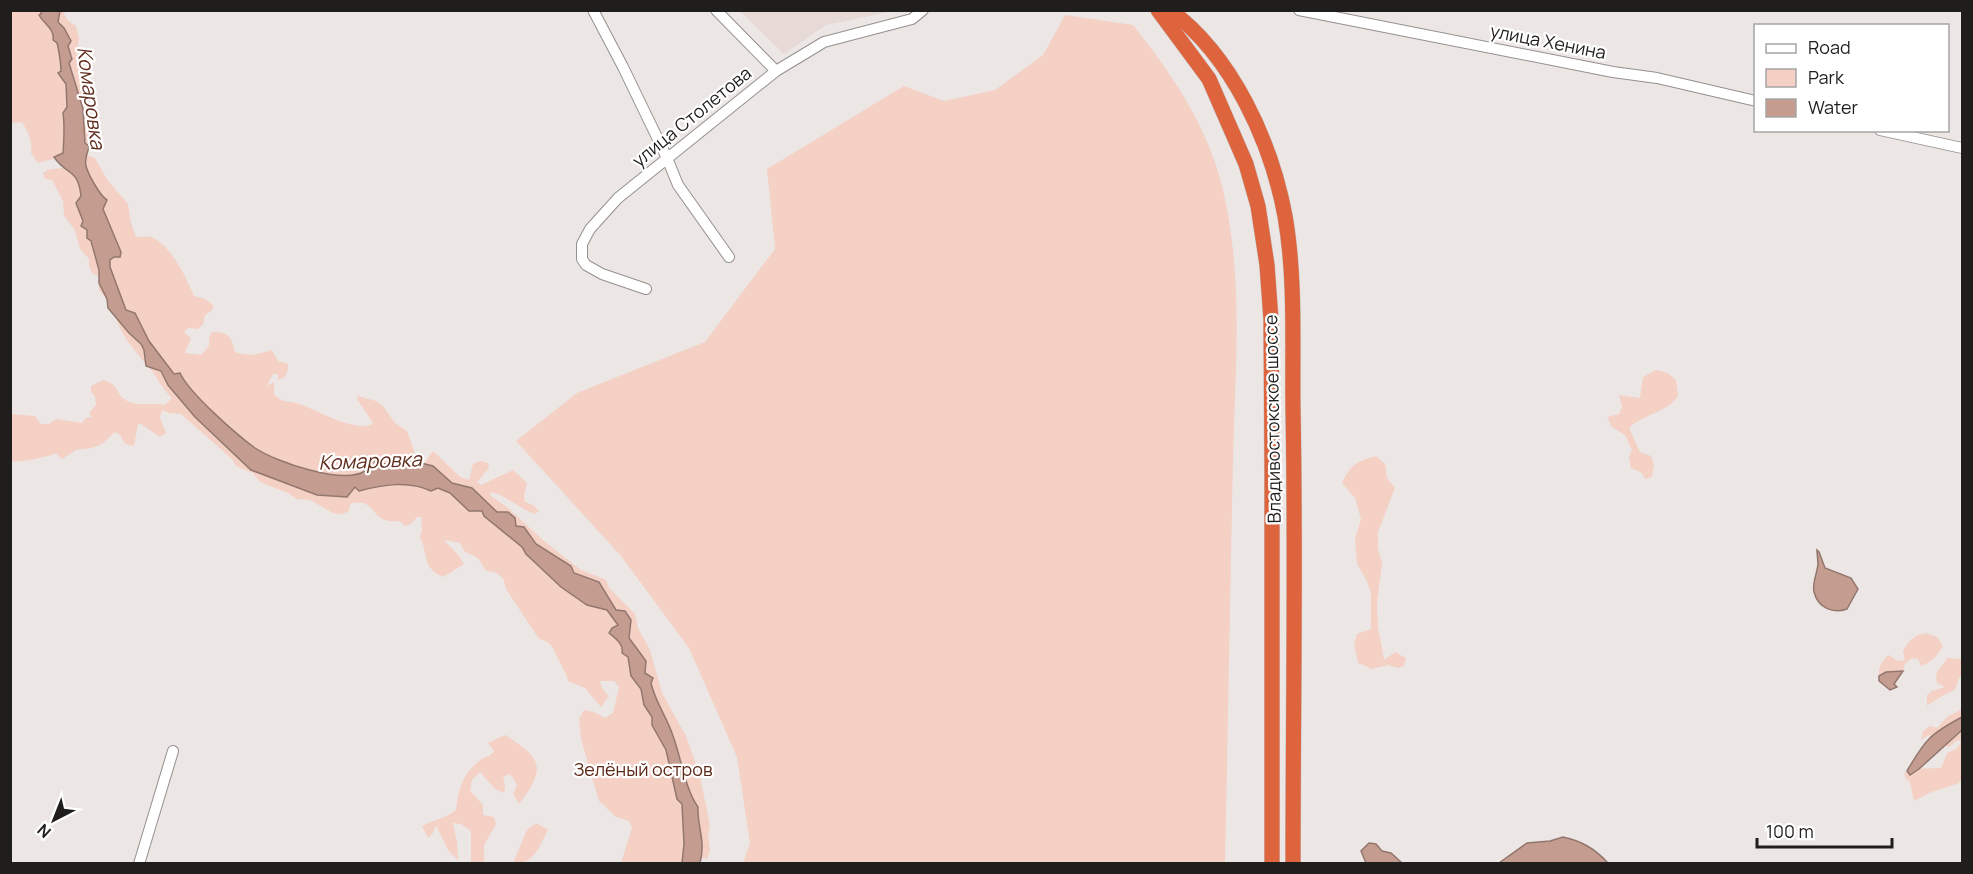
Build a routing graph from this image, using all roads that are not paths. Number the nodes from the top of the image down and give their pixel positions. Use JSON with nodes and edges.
{"nodes":[{"id":1,"x":593,"y":10,"type":"edge"},
{"id":2,"x":716,"y":10,"type":"edge"},
{"id":3,"x":923,"y":10,"type":"edge"},
{"id":4,"x":1158,"y":10,"type":"edge"},
{"id":5,"x":1170,"y":10,"type":"edge"},
{"id":6,"x":1299,"y":10,"type":"edge"},
{"id":7,"x":776,"y":71,"type":"junction"},
{"id":8,"x":1754,"y":101,"type":"edge"},
{"id":9,"x":1889,"y":132,"type":"edge"},
{"id":10,"x":1962,"y":148,"type":"edge"},
{"id":11,"x":667,"y":158,"type":"junction"},
{"id":12,"x":729,"y":257,"type":"dead end"},
{"id":13,"x":646,"y":289,"type":"dead end"},
{"id":14,"x":1292,"y":298,"type":"junction"},
{"id":15,"x":1269,"y":300,"type":"junction"},
{"id":16,"x":173,"y":751,"type":"dead end"},
{"id":17,"x":139,"y":864,"type":"edge"},
{"id":18,"x":1272,"y":864,"type":"edge"},
{"id":19,"x":1293,"y":864,"type":"edge"}],
"edges":[{"from":1,"to":11,"type":"street"},
{"from":2,"to":7,"type":"street"},
{"from":3,"to":7,"type":"street","name":"улица Столетова"},
{"from":4,"to":15,"type":"highway","name":"Владивостокское шоссе"},
{"from":5,"to":14,"type":"highway","name":"Владивостокское шоссе"},
{"from":6,"to":8,"type":"street","name":"улица Хенина"},
{"from":7,"to":11,"type":"street","name":"улица Столетова"},
{"from":9,"to":10,"type":"street"},
{"from":11,"to":12,"type":"street"},
{"from":11,"to":13,"type":"street","name":"улица Столетова"},
{"from":14,"to":15,"type":"highway"},
{"from":14,"to":19,"type":"highway","name":"Владивостокское шоссе"},
{"from":15,"to":18,"type":"highway","name":"Владивостокское шоссе"},
{"from":16,"to":17,"type":"street"}]}
